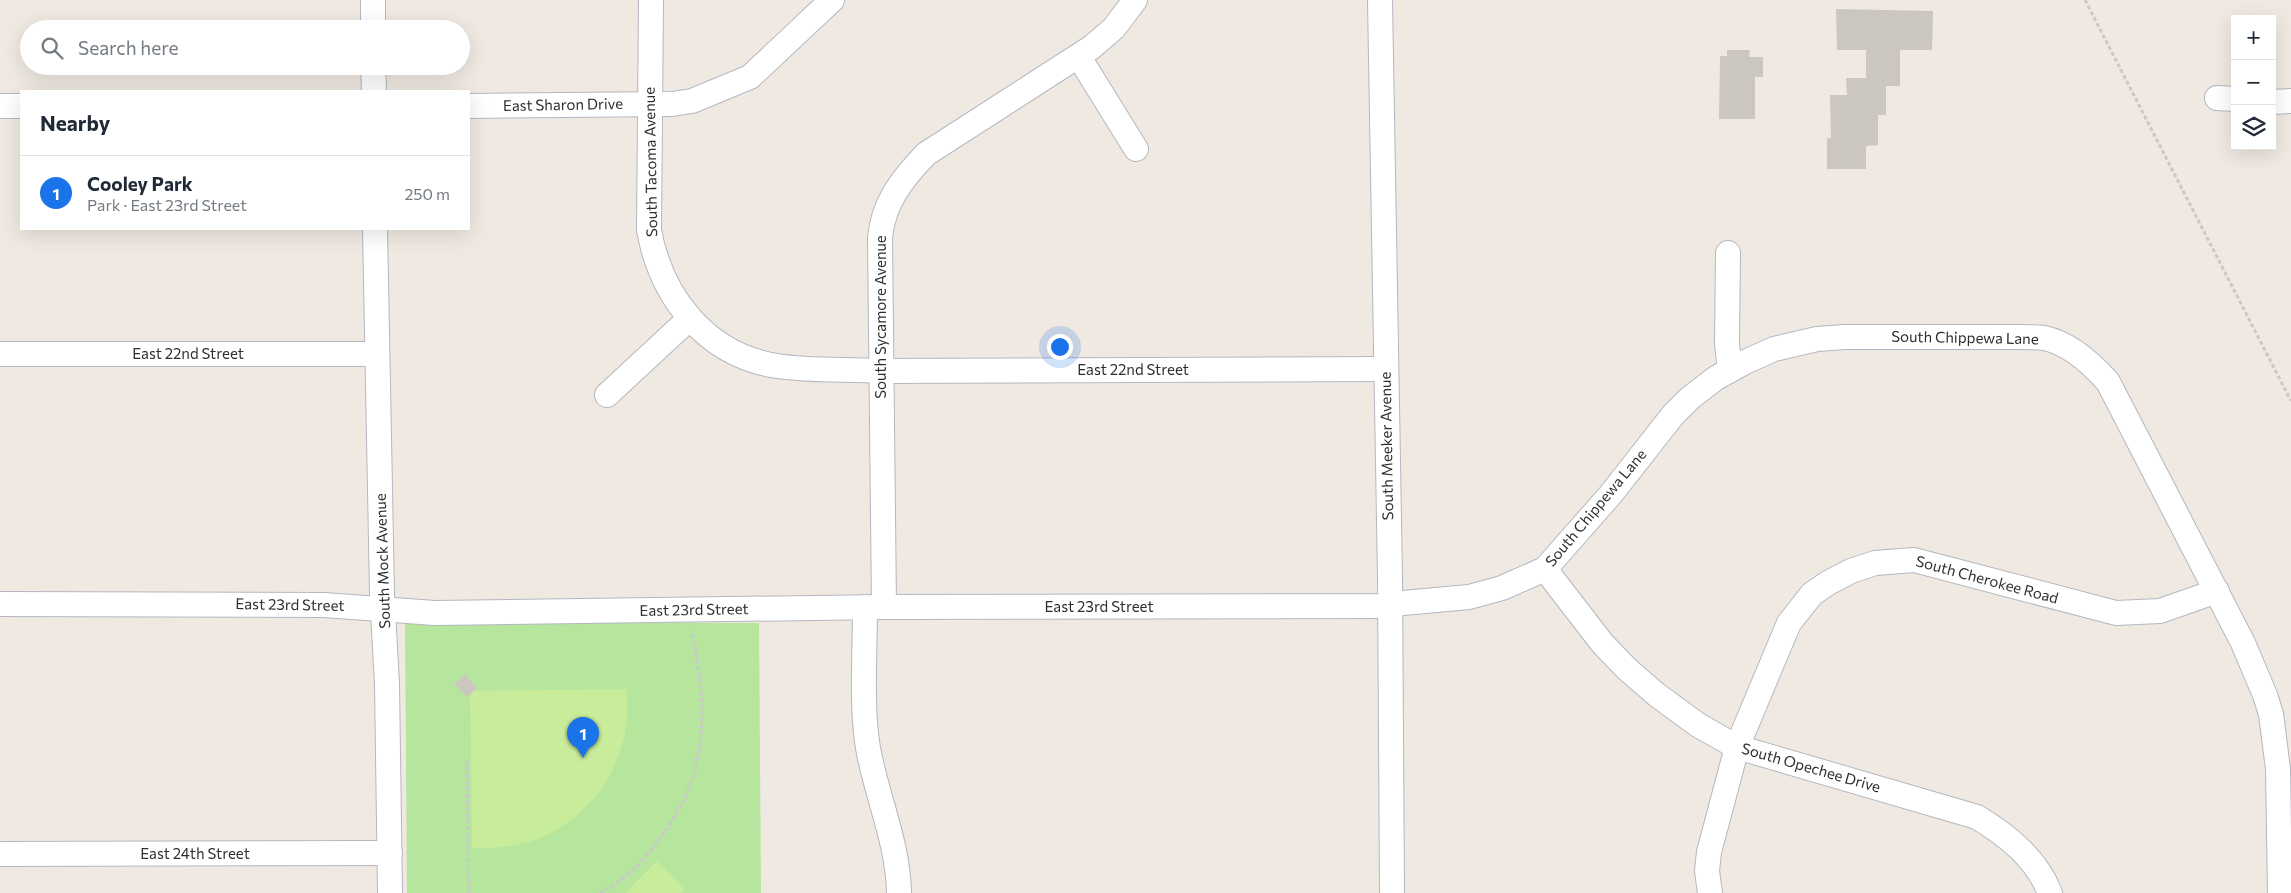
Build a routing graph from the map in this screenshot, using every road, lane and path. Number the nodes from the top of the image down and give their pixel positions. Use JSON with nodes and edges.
{"nodes":[{"id":1,"x":373,"y":0,"type":"edge"},
{"id":2,"x":651,"y":0,"type":"edge"},
{"id":3,"x":832,"y":0,"type":"edge"},
{"id":4,"x":1135,"y":0,"type":"edge"},
{"id":5,"x":1380,"y":0,"type":"edge"},
{"id":6,"x":2085,"y":0,"type":"edge"},
{"id":7,"x":373,"y":20,"type":"edge"},
{"id":8,"x":1079,"y":57,"type":"junction"},
{"id":9,"x":373,"y":75,"type":"edge"},
{"id":10,"x":374,"y":90,"type":"edge"},
{"id":11,"x":2291,"y":101,"type":"edge"},
{"id":12,"x":2276,"y":102,"type":"edge"},
{"id":13,"x":650,"y":103,"type":"junction"},
{"id":14,"x":0,"y":106,"type":"edge"},
{"id":15,"x":20,"y":106,"type":"edge"},
{"id":16,"x":470,"y":106,"type":"edge"},
{"id":17,"x":1136,"y":149,"type":"dead end"},
{"id":18,"x":375,"y":230,"type":"edge"},
{"id":19,"x":1728,"y":253,"type":"dead end"},
{"id":20,"x":690,"y":318,"type":"junction"},
{"id":21,"x":0,"y":354,"type":"edge"},
{"id":22,"x":377,"y":354,"type":"junction"},
{"id":23,"x":1386,"y":369,"type":"junction"},
{"id":24,"x":1730,"y":370,"type":"junction"},
{"id":25,"x":880,"y":371,"type":"junction"},
{"id":26,"x":607,"y":395,"type":"dead end"},
{"id":27,"x":2291,"y":401,"type":"edge"},
{"id":28,"x":1545,"y":569,"type":"junction"},
{"id":29,"x":2216,"y":591,"type":"junction"},
{"id":30,"x":0,"y":604,"type":"edge"},
{"id":31,"x":1389,"y":606,"type":"junction"},
{"id":32,"x":875,"y":607,"type":"junction"},
{"id":33,"x":384,"y":608,"type":"junction"},
{"id":34,"x":692,"y":631,"type":"dead end"},
{"id":35,"x":1737,"y":748,"type":"junction"},
{"id":36,"x":467,"y":761,"type":"dead end"},
{"id":37,"x":390,"y":853,"type":"junction"},
{"id":38,"x":0,"y":854,"type":"edge"},
{"id":39,"x":390,"y":893,"type":"edge"},
{"id":40,"x":469,"y":893,"type":"edge"},
{"id":41,"x":600,"y":893,"type":"edge"},
{"id":42,"x":899,"y":893,"type":"edge"},
{"id":43,"x":1392,"y":893,"type":"edge"},
{"id":44,"x":1710,"y":893,"type":"edge"},
{"id":45,"x":2050,"y":893,"type":"edge"},
{"id":46,"x":2280,"y":893,"type":"edge"}],
"edges":[{"from":1,"to":7,"type":"street"},
{"from":2,"to":13,"type":"street","name":"South Tacoma Avenue"},
{"from":3,"to":13,"type":"street","name":"East Sharon Drive"},
{"from":4,"to":8,"type":"street","name":"South Sycamore Avenue"},
{"from":5,"to":23,"type":"street","name":"South Meeker Avenue"},
{"from":6,"to":27,"type":"path"},
{"from":8,"to":17,"type":"street"},
{"from":8,"to":25,"type":"street","name":"South Sycamore Avenue"},
{"from":9,"to":10,"type":"street"},
{"from":11,"to":12,"type":"street"},
{"from":13,"to":16,"type":"street","name":"East Sharon Drive"},
{"from":13,"to":20,"type":"street","name":"South Tacoma Avenue"},
{"from":14,"to":15,"type":"street"},
{"from":18,"to":22,"type":"street","name":"South Mock Avenue"},
{"from":19,"to":24,"type":"street"},
{"from":20,"to":25,"type":"street","name":"South Tacoma Avenue"},
{"from":20,"to":26,"type":"street"},
{"from":21,"to":22,"type":"street","name":"East 22nd Street"},
{"from":22,"to":33,"type":"street","name":"South Mock Avenue"},
{"from":23,"to":25,"type":"street","name":"East 22nd Street"},
{"from":23,"to":31,"type":"street","name":"South Meeker Avenue"},
{"from":24,"to":28,"type":"street","name":"South Chippewa Lane"},
{"from":24,"to":29,"type":"street","name":"South Chippewa Lane"},
{"from":25,"to":32,"type":"street","name":"South Sycamore Avenue"},
{"from":28,"to":31,"type":"street","name":"South Chippewa Lane"},
{"from":28,"to":35,"type":"street","name":"South Opechee Drive"},
{"from":29,"to":35,"type":"street","name":"South Cherokee Road"},
{"from":29,"to":46,"type":"street","name":"South Chippewa Lane"},
{"from":30,"to":33,"type":"street","name":"East 23rd Street"},
{"from":31,"to":32,"type":"street","name":"East 23rd Street"},
{"from":31,"to":43,"type":"street","name":"South Meeker Avenue"},
{"from":32,"to":33,"type":"street","name":"East 23rd Street"},
{"from":32,"to":42,"type":"street","name":"South Sycamore Avenue"},
{"from":33,"to":37,"type":"street","name":"South Mock Avenue"},
{"from":34,"to":41,"type":"path"},
{"from":35,"to":44,"type":"street","name":"South Cherokee Road"},
{"from":35,"to":45,"type":"street","name":"South Opechee Drive"},
{"from":36,"to":40,"type":"path"},
{"from":37,"to":38,"type":"street","name":"East 24th Street"},
{"from":37,"to":39,"type":"street","name":"South Mock Avenue"}]}
